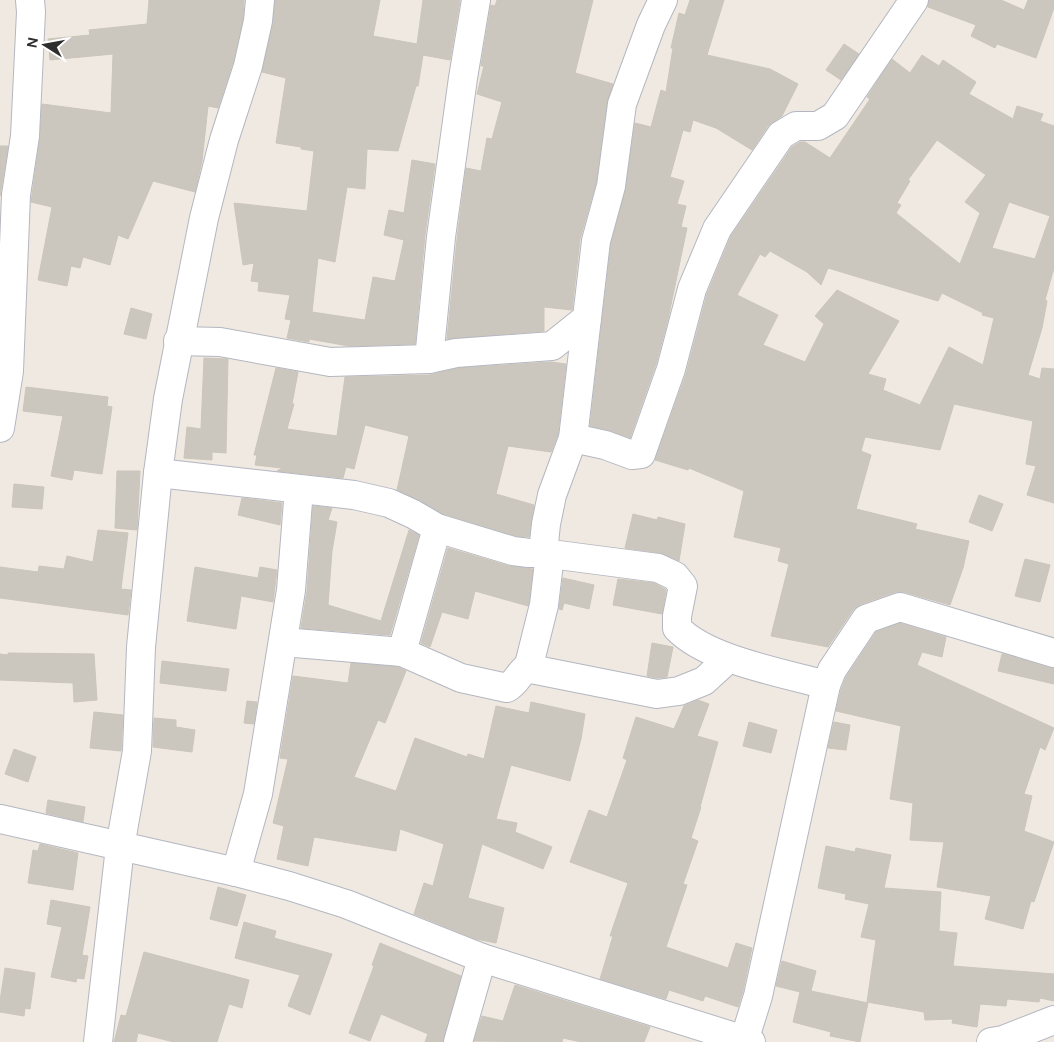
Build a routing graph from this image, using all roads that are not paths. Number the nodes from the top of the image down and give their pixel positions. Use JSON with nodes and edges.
{"nodes":[{"id":1,"x":30,"y":0,"type":"edge"},
{"id":2,"x":260,"y":0,"type":"edge"},
{"id":3,"x":476,"y":0,"type":"edge"},
{"id":4,"x":663,"y":0,"type":"edge"},
{"id":5,"x":914,"y":0,"type":"edge"},
{"id":6,"x":587,"y":318,"type":"junction"},
{"id":7,"x":178,"y":341,"type":"junction"},
{"id":8,"x":429,"y":359,"type":"junction"},
{"id":9,"x":0,"y":428,"type":"edge"},
{"id":10,"x":573,"y":438,"type":"junction"},
{"id":11,"x":158,"y":474,"type":"junction"},
{"id":12,"x":298,"y":489,"type":"junction"},
{"id":13,"x":437,"y":528,"type":"junction"},
{"id":14,"x":546,"y":554,"type":"junction"},
{"id":15,"x":283,"y":642,"type":"junction"},
{"id":16,"x":402,"y":652,"type":"junction"},
{"id":17,"x":1054,"y":653,"type":"edge"},
{"id":18,"x":728,"y":659,"type":"junction"},
{"id":19,"x":528,"y":669,"type":"junction"},
{"id":20,"x":826,"y":684,"type":"junction"},
{"id":21,"x":0,"y":819,"type":"edge"},
{"id":22,"x":120,"y":847,"type":"junction"},
{"id":23,"x":236,"y":872,"type":"junction"},
{"id":24,"x":482,"y":958,"type":"junction"},
{"id":25,"x":1054,"y":1020,"type":"edge"},
{"id":26,"x":748,"y":1041,"type":"edge"},
{"id":27,"x":1000,"y":1041,"type":"edge"},
{"id":28,"x":98,"y":1042,"type":"edge"},
{"id":29,"x":458,"y":1042,"type":"edge"}],
"edges":[{"from":1,"to":9,"type":"street"},
{"from":2,"to":7,"type":"street"},
{"from":3,"to":8,"type":"street"},
{"from":4,"to":6,"type":"street"},
{"from":5,"to":10,"type":"street"},
{"from":6,"to":8,"type":"street"},
{"from":6,"to":10,"type":"street"},
{"from":7,"to":8,"type":"street"},
{"from":7,"to":11,"type":"street"},
{"from":10,"to":14,"type":"street"},
{"from":11,"to":12,"type":"street"},
{"from":11,"to":22,"type":"street"},
{"from":12,"to":13,"type":"street"},
{"from":12,"to":15,"type":"street"},
{"from":13,"to":14,"type":"street"},
{"from":13,"to":16,"type":"street"},
{"from":14,"to":18,"type":"street"},
{"from":14,"to":19,"type":"street"},
{"from":15,"to":16,"type":"street"},
{"from":15,"to":23,"type":"street"},
{"from":16,"to":19,"type":"street"},
{"from":17,"to":20,"type":"street"},
{"from":18,"to":19,"type":"street"},
{"from":18,"to":20,"type":"street"},
{"from":20,"to":26,"type":"street"},
{"from":21,"to":22,"type":"street"},
{"from":22,"to":23,"type":"street"},
{"from":22,"to":28,"type":"street"},
{"from":23,"to":24,"type":"street"},
{"from":24,"to":26,"type":"street"},
{"from":24,"to":29,"type":"street"},
{"from":25,"to":27,"type":"street"}]}
